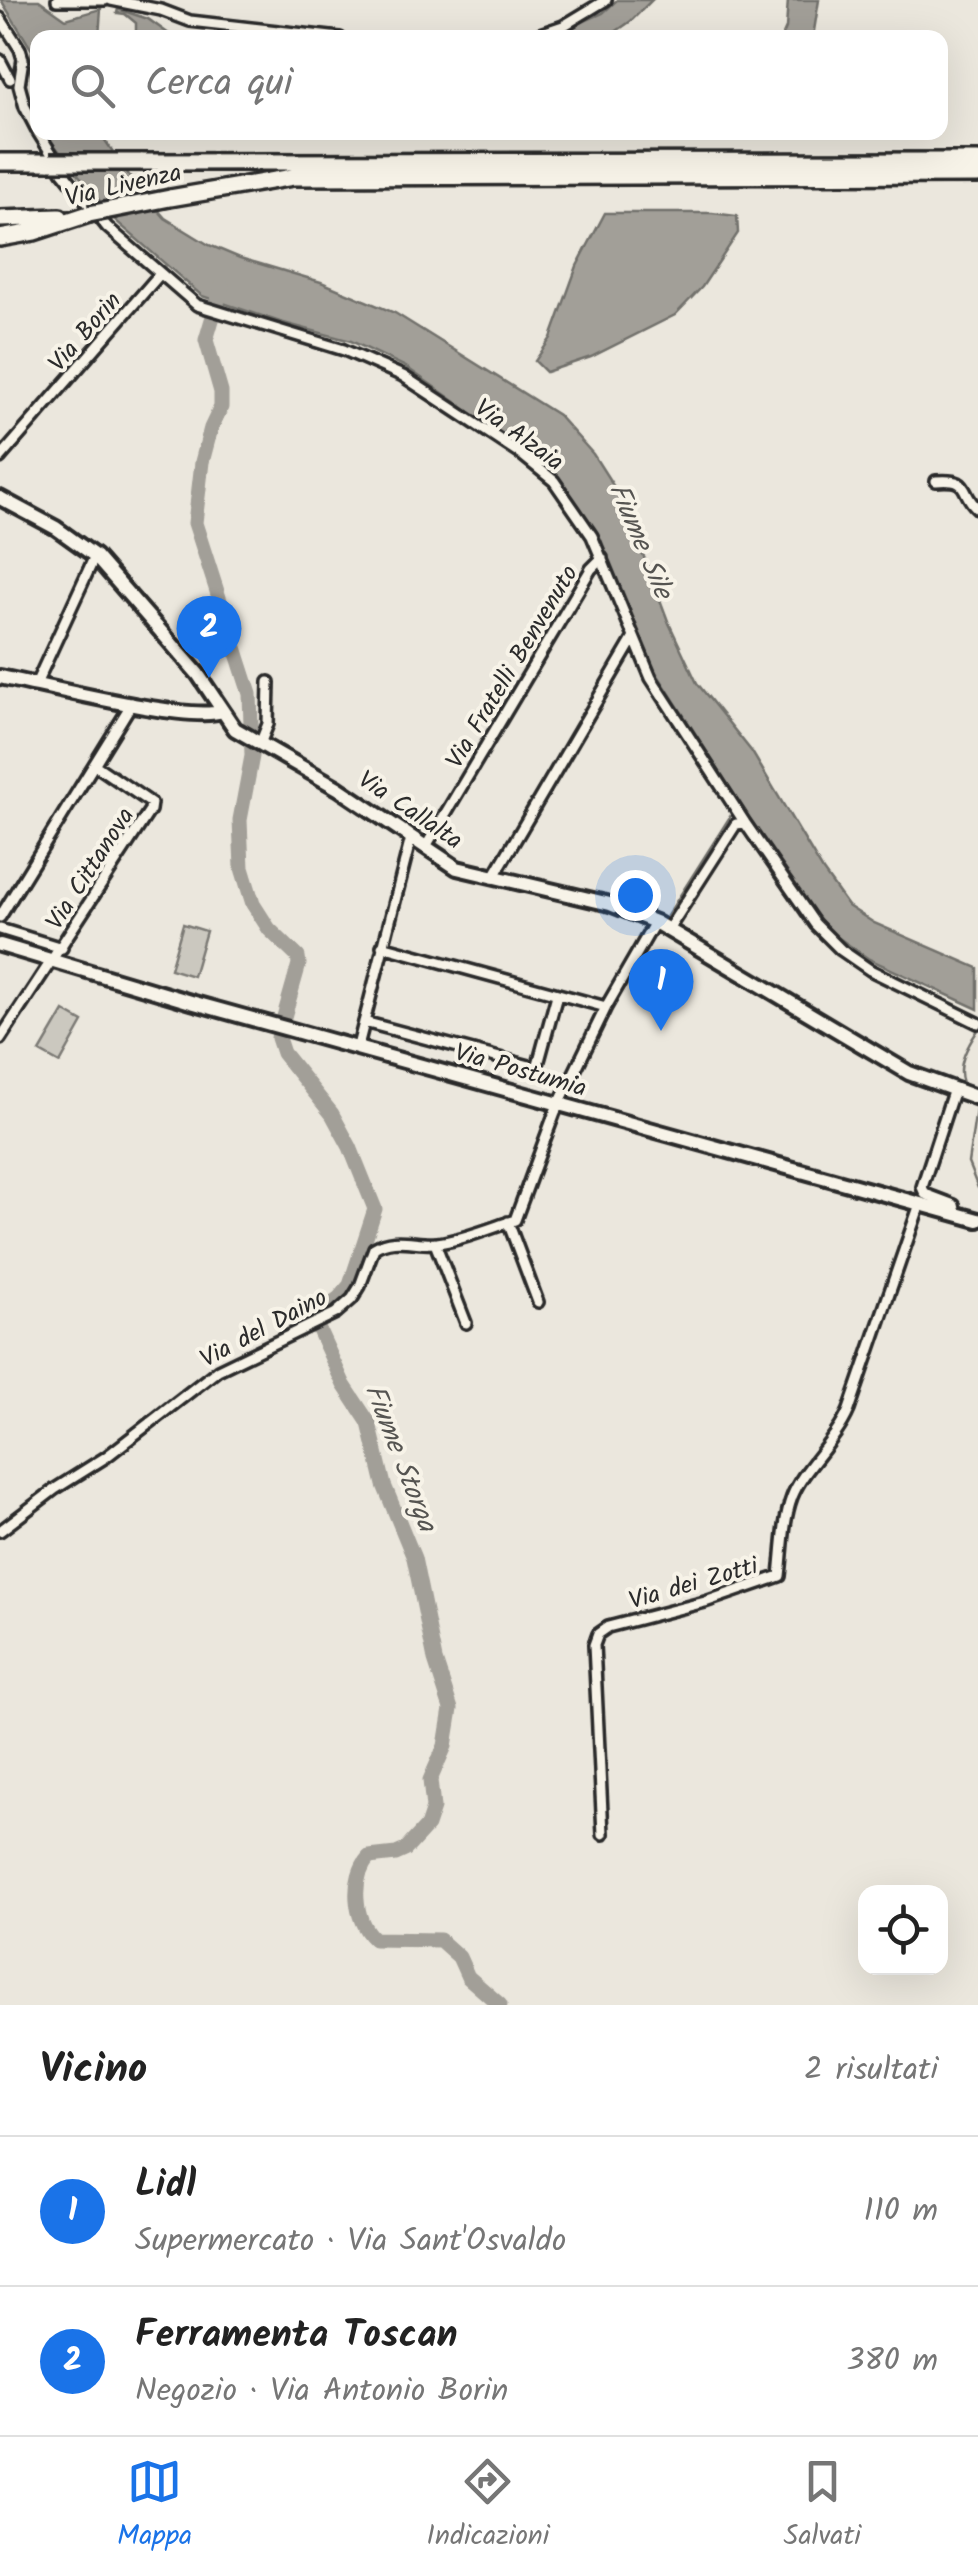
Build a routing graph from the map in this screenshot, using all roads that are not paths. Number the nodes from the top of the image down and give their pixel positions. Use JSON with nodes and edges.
{"nodes":[{"id":1,"x":57,"y":0,"type":"edge"},
{"id":2,"x":108,"y":0,"type":"edge"},
{"id":3,"x":606,"y":0,"type":"edge"},
{"id":4,"x":163,"y":5,"type":"edge"},
{"id":5,"x":0,"y":18,"type":"edge"},
{"id":6,"x":269,"y":30,"type":"edge"},
{"id":7,"x":549,"y":30,"type":"edge"},
{"id":8,"x":4,"y":32,"type":"edge"},
{"id":9,"x":0,"y":60,"type":"edge"},
{"id":10,"x":10,"y":79,"type":"edge"},
{"id":11,"x":30,"y":117,"type":"edge"},
{"id":12,"x":43,"y":140,"type":"edge"},
{"id":13,"x":5,"y":161,"type":"edge"},
{"id":14,"x":978,"y":161,"type":"edge"},
{"id":15,"x":978,"y":175,"type":"edge"},
{"id":16,"x":89,"y":214,"type":"junction"},
{"id":17,"x":0,"y":218,"type":"edge"},
{"id":18,"x":34,"y":232,"type":"junction"},
{"id":19,"x":0,"y":238,"type":"edge"},
{"id":20,"x":0,"y":247,"type":"edge"},
{"id":21,"x":159,"y":275,"type":"junction"},
{"id":22,"x":0,"y":458,"type":"edge"},
{"id":23,"x":936,"y":481,"type":"dead end"},
{"id":24,"x":0,"y":498,"type":"edge"},
{"id":25,"x":978,"y":509,"type":"edge"},
{"id":26,"x":95,"y":556,"type":"junction"},
{"id":27,"x":602,"y":558,"type":"junction"},
{"id":28,"x":633,"y":640,"type":"junction"},
{"id":29,"x":0,"y":677,"type":"edge"},
{"id":30,"x":269,"y":682,"type":"dead end"},
{"id":31,"x":36,"y":684,"type":"junction"},
{"id":32,"x":132,"y":703,"type":"junction"},
{"id":33,"x":222,"y":710,"type":"junction"},
{"id":34,"x":259,"y":743,"type":"junction"},
{"id":35,"x":94,"y":765,"type":"junction"},
{"id":36,"x":744,"y":823,"type":"junction"},
{"id":37,"x":411,"y":838,"type":"junction"},
{"id":38,"x":425,"y":848,"type":"junction"},
{"id":39,"x":493,"y":878,"type":"junction"},
{"id":40,"x":0,"y":917,"type":"edge"},
{"id":41,"x":661,"y":926,"type":"junction"},
{"id":42,"x":0,"y":929,"type":"edge"},
{"id":43,"x":0,"y":946,"type":"edge"},
{"id":44,"x":382,"y":946,"type":"junction"},
{"id":45,"x":62,"y":948,"type":"junction"},
{"id":46,"x":53,"y":960,"type":"junction"},
{"id":47,"x":558,"y":995,"type":"junction"},
{"id":48,"x":606,"y":1007,"type":"junction"},
{"id":49,"x":364,"y":1022,"type":"junction"},
{"id":50,"x":977,"y":1023,"type":"edge"},
{"id":51,"x":0,"y":1039,"type":"edge"},
{"id":52,"x":358,"y":1046,"type":"junction"},
{"id":53,"x":953,"y":1092,"type":"junction"},
{"id":54,"x":978,"y":1098,"type":"edge"},
{"id":55,"x":561,"y":1103,"type":"junction"},
{"id":56,"x":920,"y":1204,"type":"junction"},
{"id":57,"x":956,"y":1214,"type":"junction"},
{"id":58,"x":515,"y":1216,"type":"junction"},
{"id":59,"x":978,"y":1220,"type":"edge"},
{"id":60,"x":434,"y":1243,"type":"junction"},
{"id":61,"x":538,"y":1302,"type":"dead end"},
{"id":62,"x":466,"y":1323,"type":"dead end"},
{"id":63,"x":0,"y":1531,"type":"edge"},
{"id":64,"x":603,"y":1834,"type":"dead end"}],
"edges":[{"from":1,"to":2,"type":"street"},
{"from":2,"to":4,"type":"street"},
{"from":3,"to":7,"type":"street"},
{"from":4,"to":6,"type":"street"},
{"from":5,"to":8,"type":"street","name":"Via Alzaia"},
{"from":8,"to":10,"type":"street","name":"Via Alzaia"},
{"from":9,"to":10,"type":"street"},
{"from":10,"to":11,"type":"street","name":"Via Alzaia"},
{"from":12,"to":21,"type":"street","name":"Via Alzaia"},
{"from":13,"to":14,"type":"highway","name":"Via Livenza","bridge":true},
{"from":15,"to":16,"type":"highway","name":"Via Livenza","bridge":true},
{"from":16,"to":17,"type":"highway"},
{"from":16,"to":18,"type":"highway","name":"Via Livenza"},
{"from":18,"to":19,"type":"highway","name":"Via Livenza"},
{"from":18,"to":20,"type":"highway"},
{"from":21,"to":22,"type":"street","name":"Via Borin"},
{"from":21,"to":27,"type":"street","name":"Via Alzaia"},
{"from":23,"to":25,"type":"street"},
{"from":24,"to":26,"type":"street","name":"Via Callalta"},
{"from":26,"to":31,"type":"street"},
{"from":26,"to":33,"type":"street","name":"Via Callalta"},
{"from":27,"to":28,"type":"street","name":"Via Alzaia"},
{"from":27,"to":38,"type":"street","name":"Via Fratelli Benvenuto"},
{"from":28,"to":36,"type":"street","name":"Via Alzaia"},
{"from":28,"to":39,"type":"street"},
{"from":29,"to":31,"type":"street"},
{"from":30,"to":34,"type":"street"},
{"from":31,"to":32,"type":"street"},
{"from":32,"to":33,"type":"street"},
{"from":32,"to":35,"type":"street"},
{"from":33,"to":34,"type":"street","name":"Via Callalta"},
{"from":34,"to":37,"type":"street","name":"Via Callalta"},
{"from":35,"to":40,"type":"street"},
{"from":35,"to":45,"type":"street","name":"Via Cittanova"},
{"from":36,"to":41,"type":"street"},
{"from":36,"to":50,"type":"street","name":"Via Alzaia"},
{"from":37,"to":38,"type":"street","name":"Via Callalta"},
{"from":37,"to":44,"type":"street"},
{"from":38,"to":39,"type":"street","name":"Via Callalta"},
{"from":39,"to":41,"type":"street","name":"Via Callalta"},
{"from":41,"to":48,"type":"street"},
{"from":41,"to":53,"type":"street","name":"Via Callalta"},
{"from":42,"to":45,"type":"street"},
{"from":43,"to":46,"type":"street","name":"Via Postumia"},
{"from":44,"to":47,"type":"street"},
{"from":44,"to":49,"type":"street"},
{"from":45,"to":46,"type":"street","name":"Via Cittanova"},
{"from":46,"to":51,"type":"street"},
{"from":46,"to":52,"type":"street","name":"Via Postumia"},
{"from":47,"to":48,"type":"street"},
{"from":47,"to":49,"type":"street"},
{"from":48,"to":55,"type":"street"},
{"from":49,"to":52,"type":"street"},
{"from":52,"to":55,"type":"street","name":"Via Postumia"},
{"from":53,"to":54,"type":"street","name":"Via Callalta"},
{"from":53,"to":57,"type":"street"},
{"from":55,"to":56,"type":"street","name":"Via Postumia"},
{"from":55,"to":58,"type":"street"},
{"from":56,"to":57,"type":"street","name":"Via Postumia"},
{"from":56,"to":64,"type":"street","name":"Via dei Zotti"},
{"from":57,"to":59,"type":"street","name":"Via Postumia"},
{"from":58,"to":60,"type":"street","name":"Via del Daino"},
{"from":58,"to":61,"type":"street"},
{"from":60,"to":62,"type":"street"},
{"from":60,"to":63,"type":"street","name":"Via del Daino"}]}
